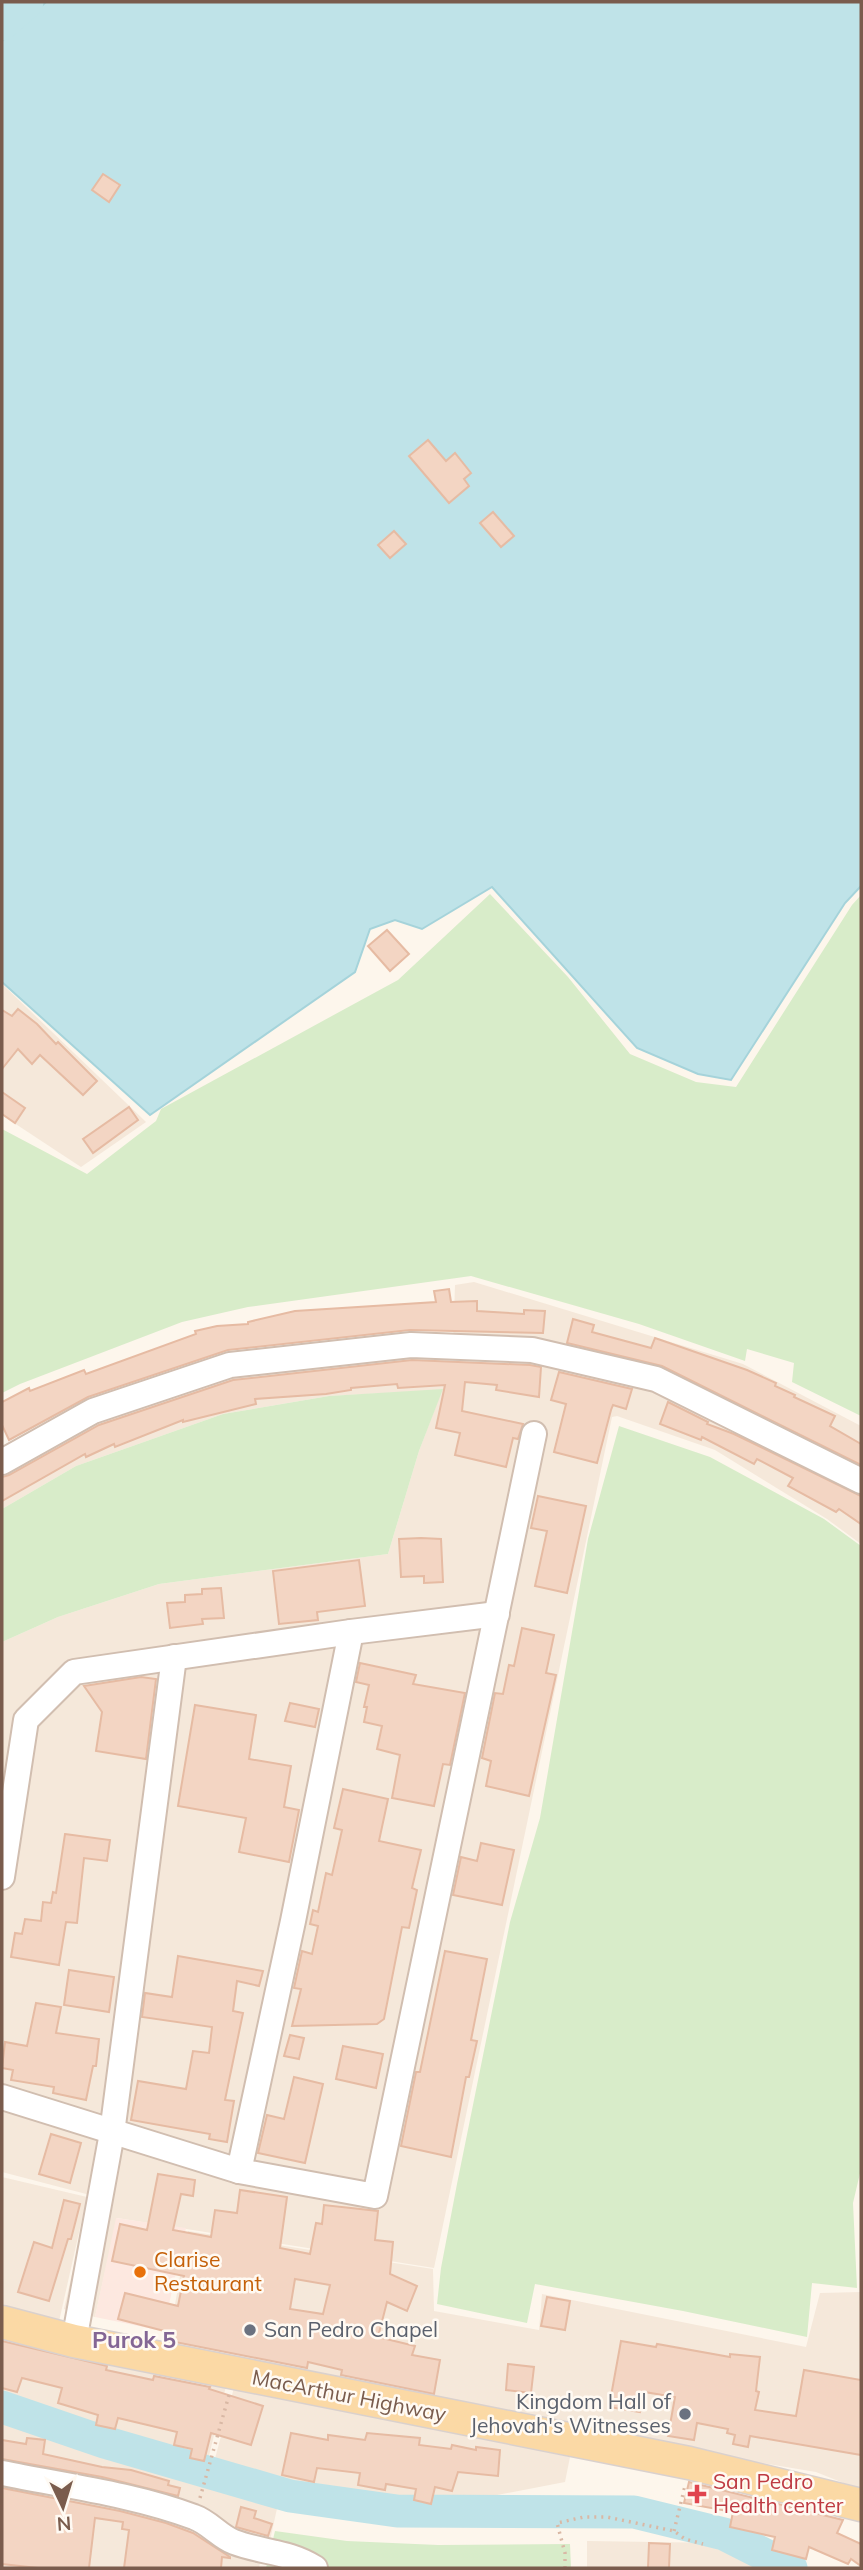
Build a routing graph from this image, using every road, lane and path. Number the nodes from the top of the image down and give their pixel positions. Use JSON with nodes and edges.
{"nodes":[{"id":1,"x":534,"y":1434,"type":"dead end"},
{"id":2,"x":2,"y":1462,"type":"edge"},
{"id":3,"x":861,"y":1481,"type":"edge"},
{"id":4,"x":497,"y":1614,"type":"junction"},
{"id":5,"x":351,"y":1632,"type":"junction"},
{"id":6,"x":174,"y":1657,"type":"junction"},
{"id":7,"x":2,"y":1877,"type":"edge"},
{"id":8,"x":2,"y":2098,"type":"edge"},
{"id":9,"x":112,"y":2133,"type":"junction"},
{"id":10,"x":239,"y":2171,"type":"junction"},
{"id":11,"x":2,"y":2322,"type":"edge"},
{"id":12,"x":74,"y":2341,"type":"junction"},
{"id":13,"x":235,"y":2373,"type":"junction"},
{"id":14,"x":2,"y":2473,"type":"edge"},
{"id":15,"x":683,"y":2494,"type":"dead end"},
{"id":16,"x":201,"y":2496,"type":"dead end"},
{"id":17,"x":861,"y":2505,"type":"edge"},
{"id":18,"x":674,"y":2531,"type":"junction"},
{"id":19,"x":703,"y":2543,"type":"dead end"},
{"id":20,"x":314,"y":2568,"type":"edge"},
{"id":21,"x":565,"y":2568,"type":"edge"}],
"edges":[{"from":1,"to":4,"type":"street"},
{"from":2,"to":3,"type":"street"},
{"from":4,"to":5,"type":"street"},
{"from":4,"to":10,"type":"street"},
{"from":5,"to":6,"type":"street"},
{"from":5,"to":10,"type":"street"},
{"from":6,"to":7,"type":"street"},
{"from":6,"to":9,"type":"street"},
{"from":8,"to":9,"type":"street"},
{"from":9,"to":10,"type":"street"},
{"from":9,"to":12,"type":"street"},
{"from":11,"to":12,"type":"main road","name":"MacArthur Highway"},
{"from":12,"to":13,"type":"main road","name":"MacArthur Highway"},
{"from":13,"to":16,"type":"path"},
{"from":13,"to":17,"type":"main road","name":"MacArthur Highway"},
{"from":14,"to":20,"type":"street"},
{"from":15,"to":18,"type":"path"},
{"from":18,"to":19,"type":"path"},
{"from":18,"to":21,"type":"path"}]}
